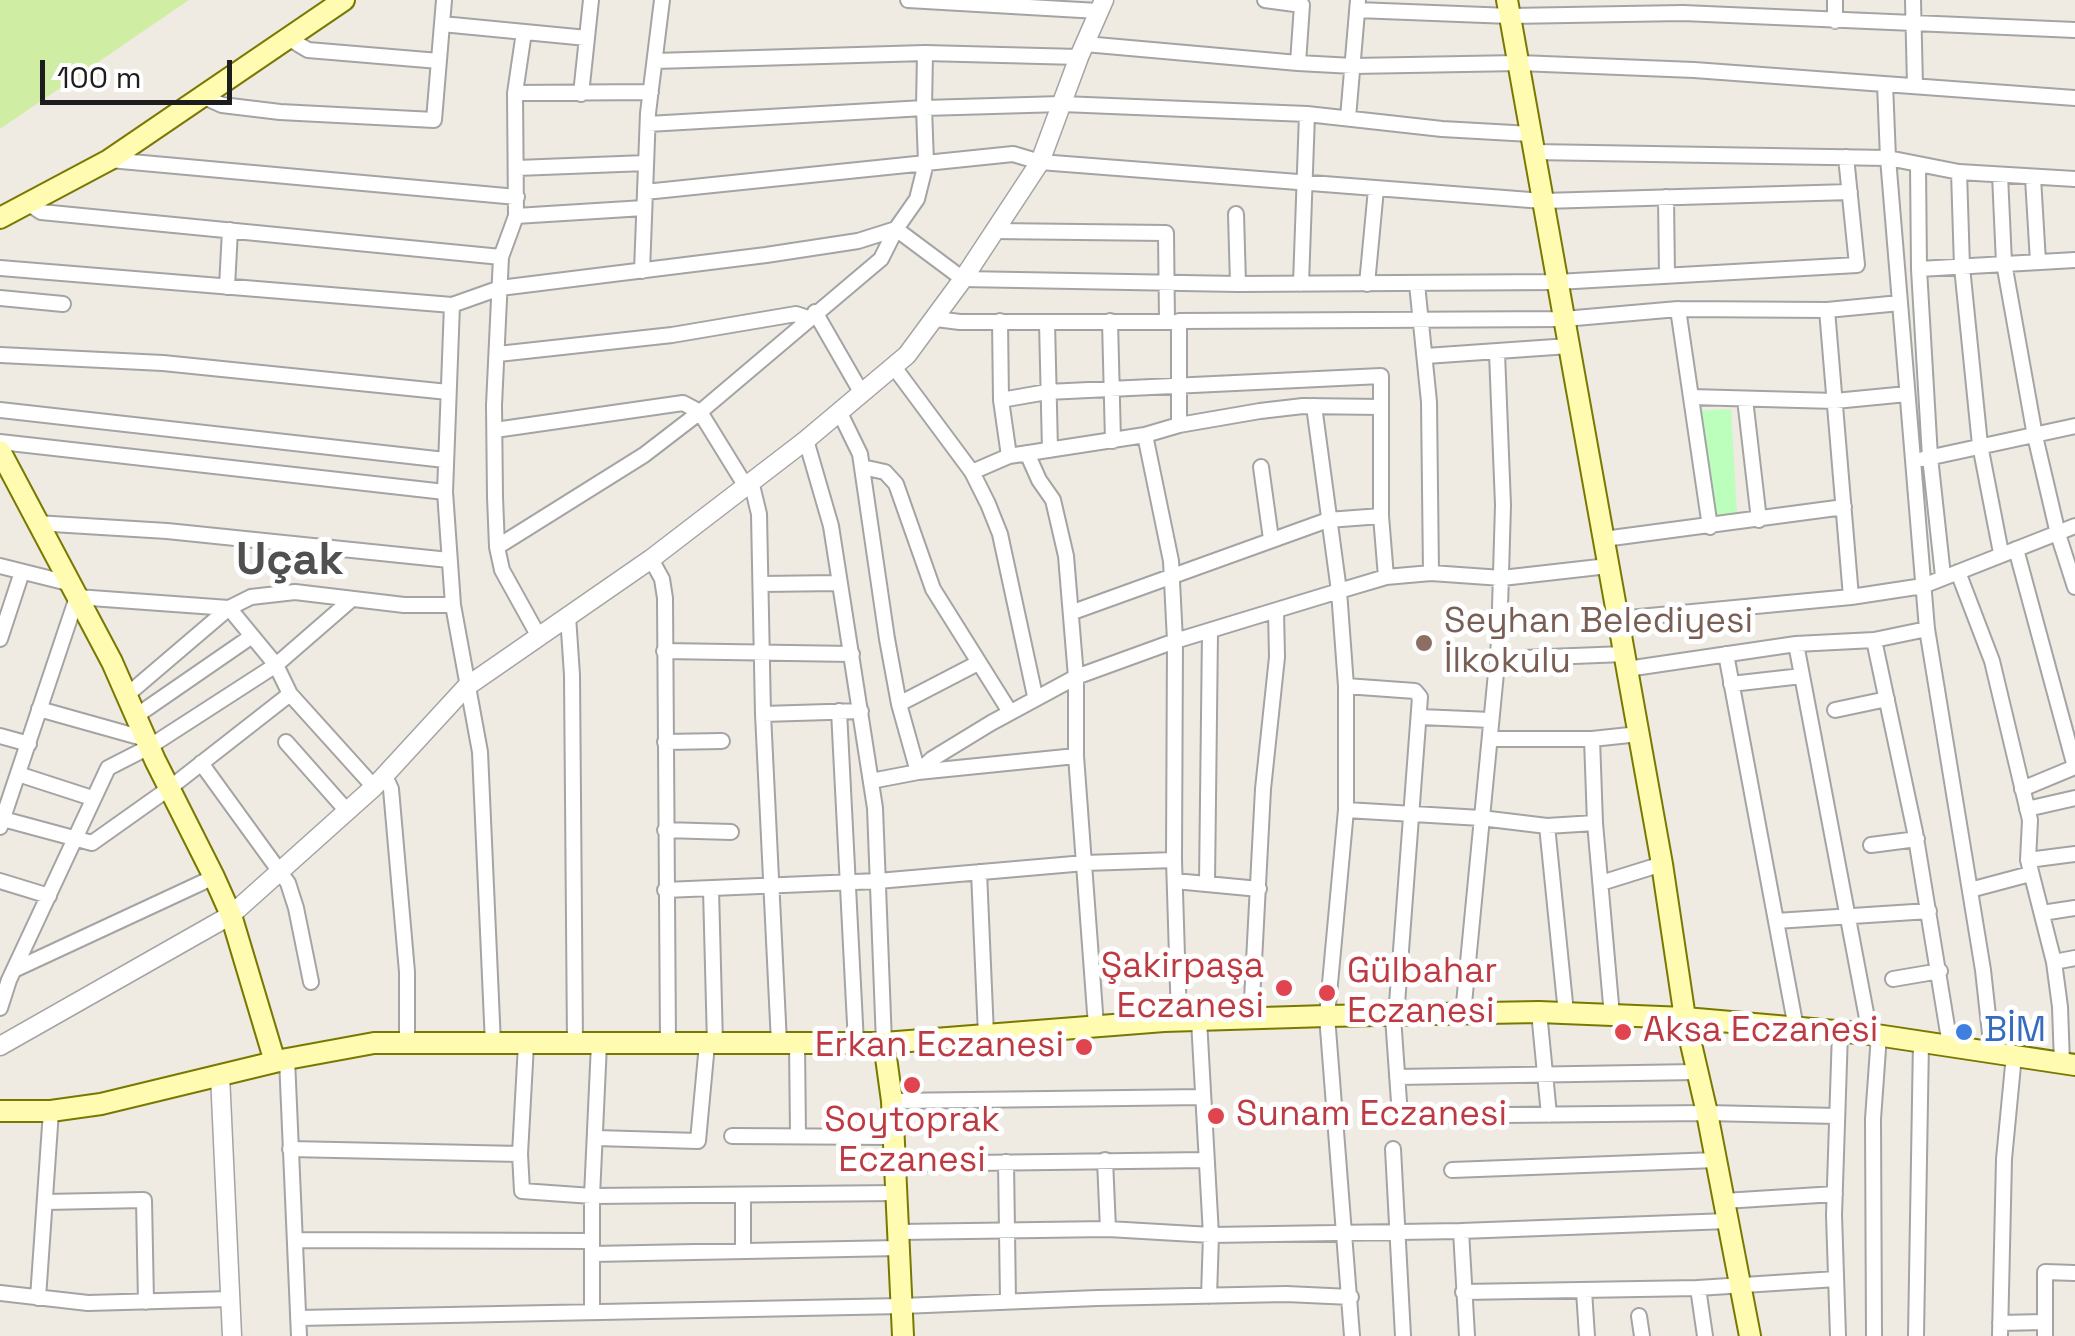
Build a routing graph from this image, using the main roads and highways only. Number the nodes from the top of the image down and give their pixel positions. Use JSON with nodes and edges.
{"nodes":[{"id":1,"x":344,"y":0,"type":"edge"},
{"id":2,"x":1509,"y":8,"type":"edge"},
{"id":3,"x":0,"y":218,"type":"edge"},
{"id":4,"x":0,"y":451,"type":"edge"},
{"id":5,"x":1684,"y":1018,"type":"junction"},
{"id":6,"x":884,"y":1043,"type":"junction"},
{"id":7,"x":281,"y":1060,"type":"junction"},
{"id":8,"x":2068,"y":1064,"type":"edge"},
{"id":9,"x":0,"y":1111,"type":"edge"},
{"id":10,"x":904,"y":1336,"type":"edge"},
{"id":11,"x":1750,"y":1336,"type":"edge"}],
"edges":[{"from":1,"to":3,"type":"main road"},
{"from":2,"to":5,"type":"main road"},
{"from":4,"to":7,"type":"main road"},
{"from":5,"to":6,"type":"main road"},
{"from":5,"to":8,"type":"main road"},
{"from":5,"to":11,"type":"main road"},
{"from":6,"to":7,"type":"main road"},
{"from":6,"to":10,"type":"main road"},
{"from":7,"to":9,"type":"main road"}]}
